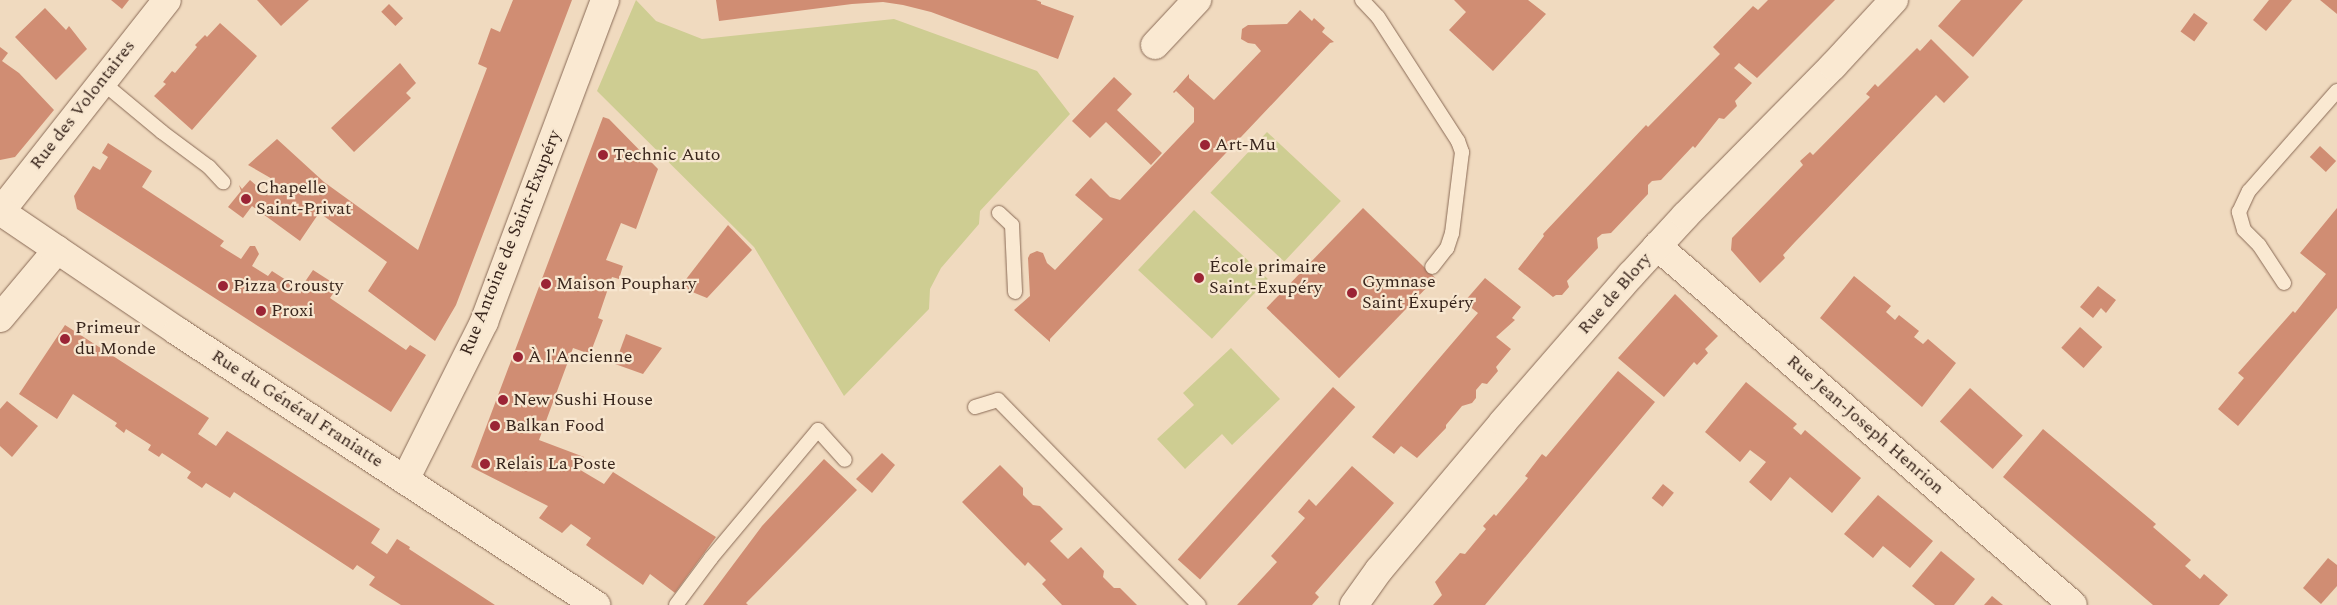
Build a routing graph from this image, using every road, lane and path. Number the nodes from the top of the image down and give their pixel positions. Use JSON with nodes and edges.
{"nodes":[{"id":1,"x":167,"y":0,"type":"edge"},
{"id":2,"x":605,"y":0,"type":"edge"},
{"id":3,"x":1197,"y":0,"type":"edge"},
{"id":4,"x":1362,"y":0,"type":"edge"},
{"id":5,"x":1894,"y":0,"type":"edge"},
{"id":6,"x":1155,"y":45,"type":"dead end"},
{"id":7,"x":102,"y":82,"type":"junction"},
{"id":8,"x":2337,"y":92,"type":"edge"},
{"id":9,"x":223,"y":182,"type":"dead end"},
{"id":10,"x":1,"y":211,"type":"edge"},
{"id":11,"x":999,"y":213,"type":"dead end"},
{"id":12,"x":1657,"y":246,"type":"junction"},
{"id":13,"x":57,"y":250,"type":"junction"},
{"id":14,"x":1432,"y":267,"type":"dead end"},
{"id":15,"x":2284,"y":283,"type":"dead end"},
{"id":16,"x":1015,"y":292,"type":"dead end"},
{"id":17,"x":0,"y":318,"type":"edge"},
{"id":18,"x":975,"y":407,"type":"dead end"},
{"id":19,"x":845,"y":460,"type":"dead end"},
{"id":20,"x":405,"y":480,"type":"junction"},
{"id":21,"x":596,"y":605,"type":"edge"},
{"id":22,"x":676,"y":605,"type":"edge"},
{"id":23,"x":1199,"y":605,"type":"edge"},
{"id":24,"x":1354,"y":605,"type":"edge"},
{"id":25,"x":2073,"y":605,"type":"edge"}],
"edges":[{"from":1,"to":7,"type":"street","name":"Rue des Volontaires"},
{"from":2,"to":20,"type":"street","name":"Rue Antoine de Saint-Exupéry"},
{"from":3,"to":6,"type":"street"},
{"from":4,"to":14,"type":"lane"},
{"from":5,"to":12,"type":"street","name":"Rue de Blory"},
{"from":7,"to":9,"type":"lane"},
{"from":7,"to":10,"type":"street","name":"Rue des Volontaires"},
{"from":8,"to":15,"type":"lane"},
{"from":10,"to":13,"type":"street","name":"Rue du Général Franiatte"},
{"from":11,"to":16,"type":"lane"},
{"from":12,"to":24,"type":"street","name":"Rue de Blory"},
{"from":12,"to":25,"type":"street","name":"Rue Jean-Joseph Henrion"},
{"from":13,"to":17,"type":"street"},
{"from":13,"to":20,"type":"street","name":"Rue du Général Franiatte"},
{"from":18,"to":23,"type":"lane"},
{"from":19,"to":22,"type":"lane"},
{"from":20,"to":21,"type":"street","name":"Rue du Général Franiatte"}]}
